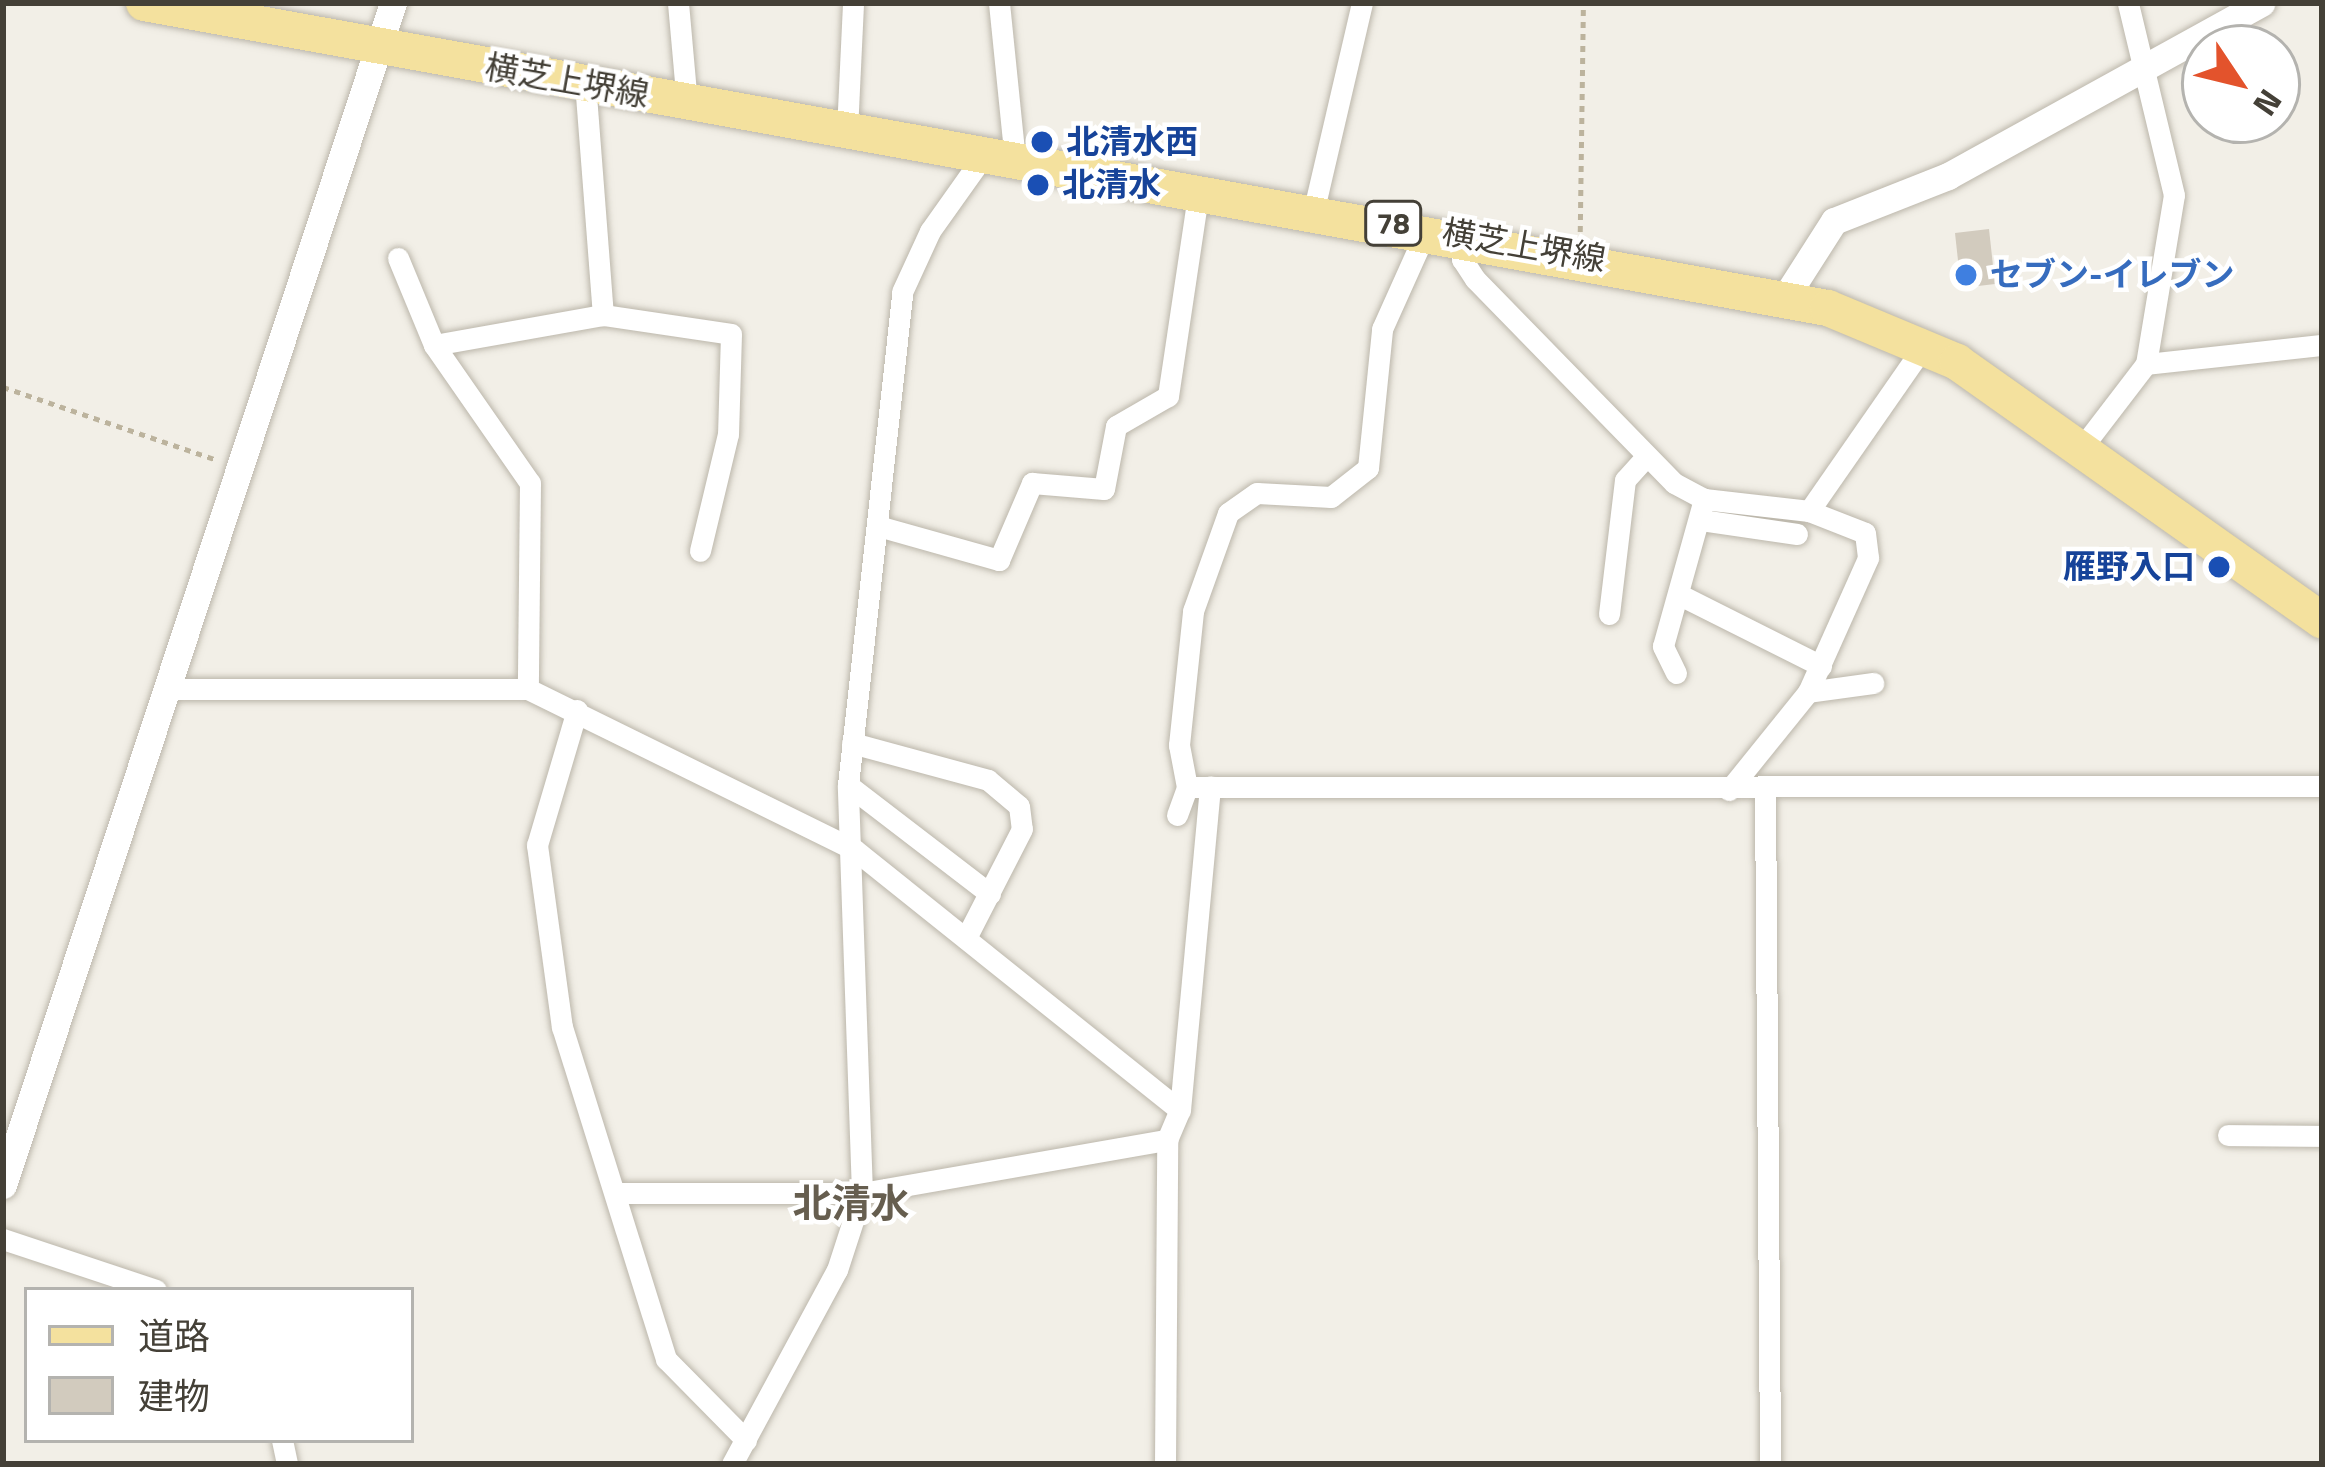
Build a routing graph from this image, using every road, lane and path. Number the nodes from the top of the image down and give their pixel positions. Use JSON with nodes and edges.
{"nodes":[{"id":1,"x":144,"y":3,"type":"edge"},
{"id":2,"x":393,"y":3,"type":"edge"},
{"id":3,"x":678,"y":3,"type":"edge"},
{"id":4,"x":853,"y":3,"type":"edge"},
{"id":5,"x":999,"y":3,"type":"edge"},
{"id":6,"x":1362,"y":3,"type":"edge"},
{"id":7,"x":1583,"y":3,"type":"edge"},
{"id":8,"x":2128,"y":3,"type":"edge"},
{"id":9,"x":2261,"y":3,"type":"edge"},
{"id":10,"x":378,"y":47,"type":"junction"},
{"id":11,"x":2149,"y":70,"type":"junction"},
{"id":12,"x":585,"y":82,"type":"junction"},
{"id":13,"x":687,"y":104,"type":"junction"},
{"id":14,"x":847,"y":131,"type":"junction"},
{"id":15,"x":1000,"y":157,"type":"junction"},
{"id":16,"x":1198,"y":189,"type":"junction"},
{"id":17,"x":1313,"y":209,"type":"junction"},
{"id":18,"x":1428,"y":229,"type":"junction"},
{"id":19,"x":1467,"y":236,"type":"junction"},
{"id":20,"x":1579,"y":256,"type":"junction"},
{"id":21,"x":398,"y":257,"type":"dead end"},
{"id":22,"x":1786,"y":296,"type":"junction"},
{"id":23,"x":603,"y":315,"type":"junction"},
{"id":24,"x":1925,"y":344,"type":"junction"},
{"id":25,"x":434,"y":345,"type":"junction"},
{"id":26,"x":2322,"y":345,"type":"edge"},
{"id":27,"x":2146,"y":364,"type":"junction"},
{"id":28,"x":3,"y":387,"type":"edge"},
{"id":29,"x":2083,"y":446,"type":"junction"},
{"id":30,"x":1643,"y":460,"type":"junction"},
{"id":31,"x":245,"y":469,"type":"junction"},
{"id":32,"x":1702,"y":510,"type":"junction"},
{"id":33,"x":1809,"y":511,"type":"junction"},
{"id":34,"x":878,"y":526,"type":"junction"},
{"id":35,"x":1797,"y":534,"type":"dead end"},
{"id":36,"x":700,"y":551,"type":"dead end"},
{"id":37,"x":1679,"y":595,"type":"junction"},
{"id":38,"x":1609,"y":614,"type":"dead end"},
{"id":39,"x":2322,"y":620,"type":"edge"},
{"id":40,"x":1821,"y":666,"type":"junction"},
{"id":41,"x":1676,"y":673,"type":"dead end"},
{"id":42,"x":1873,"y":683,"type":"dead end"},
{"id":43,"x":166,"y":689,"type":"junction"},
{"id":44,"x":528,"y":689,"type":"junction"},
{"id":45,"x":1808,"y":692,"type":"junction"},
{"id":46,"x":577,"y":710,"type":"junction"},
{"id":47,"x":852,"y":743,"type":"junction"},
{"id":48,"x":848,"y":785,"type":"junction"},
{"id":49,"x":1210,"y":786,"type":"junction"},
{"id":50,"x":2322,"y":786,"type":"edge"},
{"id":51,"x":1187,"y":787,"type":"junction"},
{"id":52,"x":1729,"y":790,"type":"junction"},
{"id":53,"x":1766,"y":791,"type":"junction"},
{"id":54,"x":1177,"y":815,"type":"dead end"},
{"id":55,"x":855,"y":850,"type":"junction"},
{"id":56,"x":990,"y":894,"type":"junction"},
{"id":57,"x":966,"y":938,"type":"junction"},
{"id":58,"x":1180,"y":1109,"type":"junction"},
{"id":59,"x":2228,"y":1135,"type":"dead end"},
{"id":60,"x":2322,"y":1136,"type":"edge"},
{"id":61,"x":1167,"y":1140,"type":"junction"},
{"id":62,"x":3,"y":1185,"type":"edge"},
{"id":63,"x":617,"y":1193,"type":"junction"},
{"id":64,"x":862,"y":1193,"type":"junction"},
{"id":65,"x":3,"y":1239,"type":"edge"},
{"id":66,"x":147,"y":1287,"type":"edge"},
{"id":67,"x":746,"y":1440,"type":"junction"},
{"id":68,"x":733,"y":1464,"type":"edge"},
{"id":69,"x":1165,"y":1464,"type":"edge"},
{"id":70,"x":1770,"y":1464,"type":"edge"}],
"edges":[{"from":1,"to":10,"type":"main road","name":"横芝上堺線","number":"78"},
{"from":2,"to":10,"type":"street"},
{"from":3,"to":13,"type":"street"},
{"from":4,"to":14,"type":"street"},
{"from":5,"to":15,"type":"street"},
{"from":6,"to":17,"type":"street"},
{"from":7,"to":20,"type":"path"},
{"from":8,"to":11,"type":"street"},
{"from":9,"to":11,"type":"street"},
{"from":10,"to":12,"type":"main road","name":"横芝上堺線","number":"78"},
{"from":10,"to":31,"type":"street"},
{"from":11,"to":22,"type":"street"},
{"from":11,"to":27,"type":"street"},
{"from":12,"to":13,"type":"main road","name":"横芝上堺線","number":"78"},
{"from":12,"to":23,"type":"street"},
{"from":13,"to":14,"type":"main road","name":"横芝上堺線","number":"78"},
{"from":14,"to":15,"type":"main road","name":"横芝上堺線","number":"78"},
{"from":15,"to":16,"type":"main road","name":"横芝上堺線","number":"78"},
{"from":15,"to":34,"type":"street"},
{"from":16,"to":17,"type":"main road","name":"横芝上堺線","number":"78"},
{"from":16,"to":34,"type":"street"},
{"from":17,"to":18,"type":"main road","name":"横芝上堺線","number":"78"},
{"from":18,"to":19,"type":"main road","name":"横芝上堺線","number":"78"},
{"from":18,"to":51,"type":"street"},
{"from":19,"to":20,"type":"main road","name":"横芝上堺線","number":"78"},
{"from":19,"to":30,"type":"street"},
{"from":20,"to":22,"type":"main road","name":"横芝上堺線","number":"78"},
{"from":21,"to":25,"type":"street"},
{"from":22,"to":24,"type":"main road","name":"横芝上堺線","number":"78"},
{"from":23,"to":25,"type":"street"},
{"from":23,"to":36,"type":"street"},
{"from":24,"to":29,"type":"main road","name":"横芝上堺線","number":"78"},
{"from":24,"to":33,"type":"street"},
{"from":25,"to":44,"type":"street"},
{"from":26,"to":27,"type":"street"},
{"from":27,"to":29,"type":"street"},
{"from":28,"to":31,"type":"path"},
{"from":29,"to":39,"type":"main road","name":"横芝上堺線","number":"78"},
{"from":30,"to":32,"type":"street"},
{"from":30,"to":38,"type":"street"},
{"from":31,"to":43,"type":"street"},
{"from":32,"to":33,"type":"street"},
{"from":32,"to":35,"type":"street"},
{"from":32,"to":37,"type":"street"},
{"from":33,"to":40,"type":"street"},
{"from":34,"to":47,"type":"street"},
{"from":37,"to":40,"type":"street"},
{"from":37,"to":41,"type":"street"},
{"from":40,"to":45,"type":"street"},
{"from":42,"to":45,"type":"street"},
{"from":43,"to":44,"type":"street"},
{"from":43,"to":62,"type":"street"},
{"from":44,"to":46,"type":"street"},
{"from":45,"to":52,"type":"street"},
{"from":46,"to":55,"type":"street"},
{"from":46,"to":63,"type":"street"},
{"from":47,"to":48,"type":"street"},
{"from":47,"to":56,"type":"street"},
{"from":48,"to":55,"type":"street"},
{"from":48,"to":56,"type":"street"},
{"from":49,"to":51,"type":"street"},
{"from":49,"to":52,"type":"street"},
{"from":49,"to":58,"type":"street"},
{"from":50,"to":53,"type":"street"},
{"from":51,"to":54,"type":"street"},
{"from":52,"to":53,"type":"street"},
{"from":53,"to":70,"type":"street"},
{"from":55,"to":57,"type":"street"},
{"from":55,"to":64,"type":"street"},
{"from":56,"to":57,"type":"street"},
{"from":57,"to":58,"type":"street"},
{"from":58,"to":61,"type":"street"},
{"from":59,"to":60,"type":"street"},
{"from":61,"to":64,"type":"street"},
{"from":61,"to":69,"type":"street"},
{"from":63,"to":64,"type":"street"},
{"from":63,"to":67,"type":"street"},
{"from":64,"to":67,"type":"street"},
{"from":65,"to":66,"type":"street"},
{"from":67,"to":68,"type":"street"}]}
